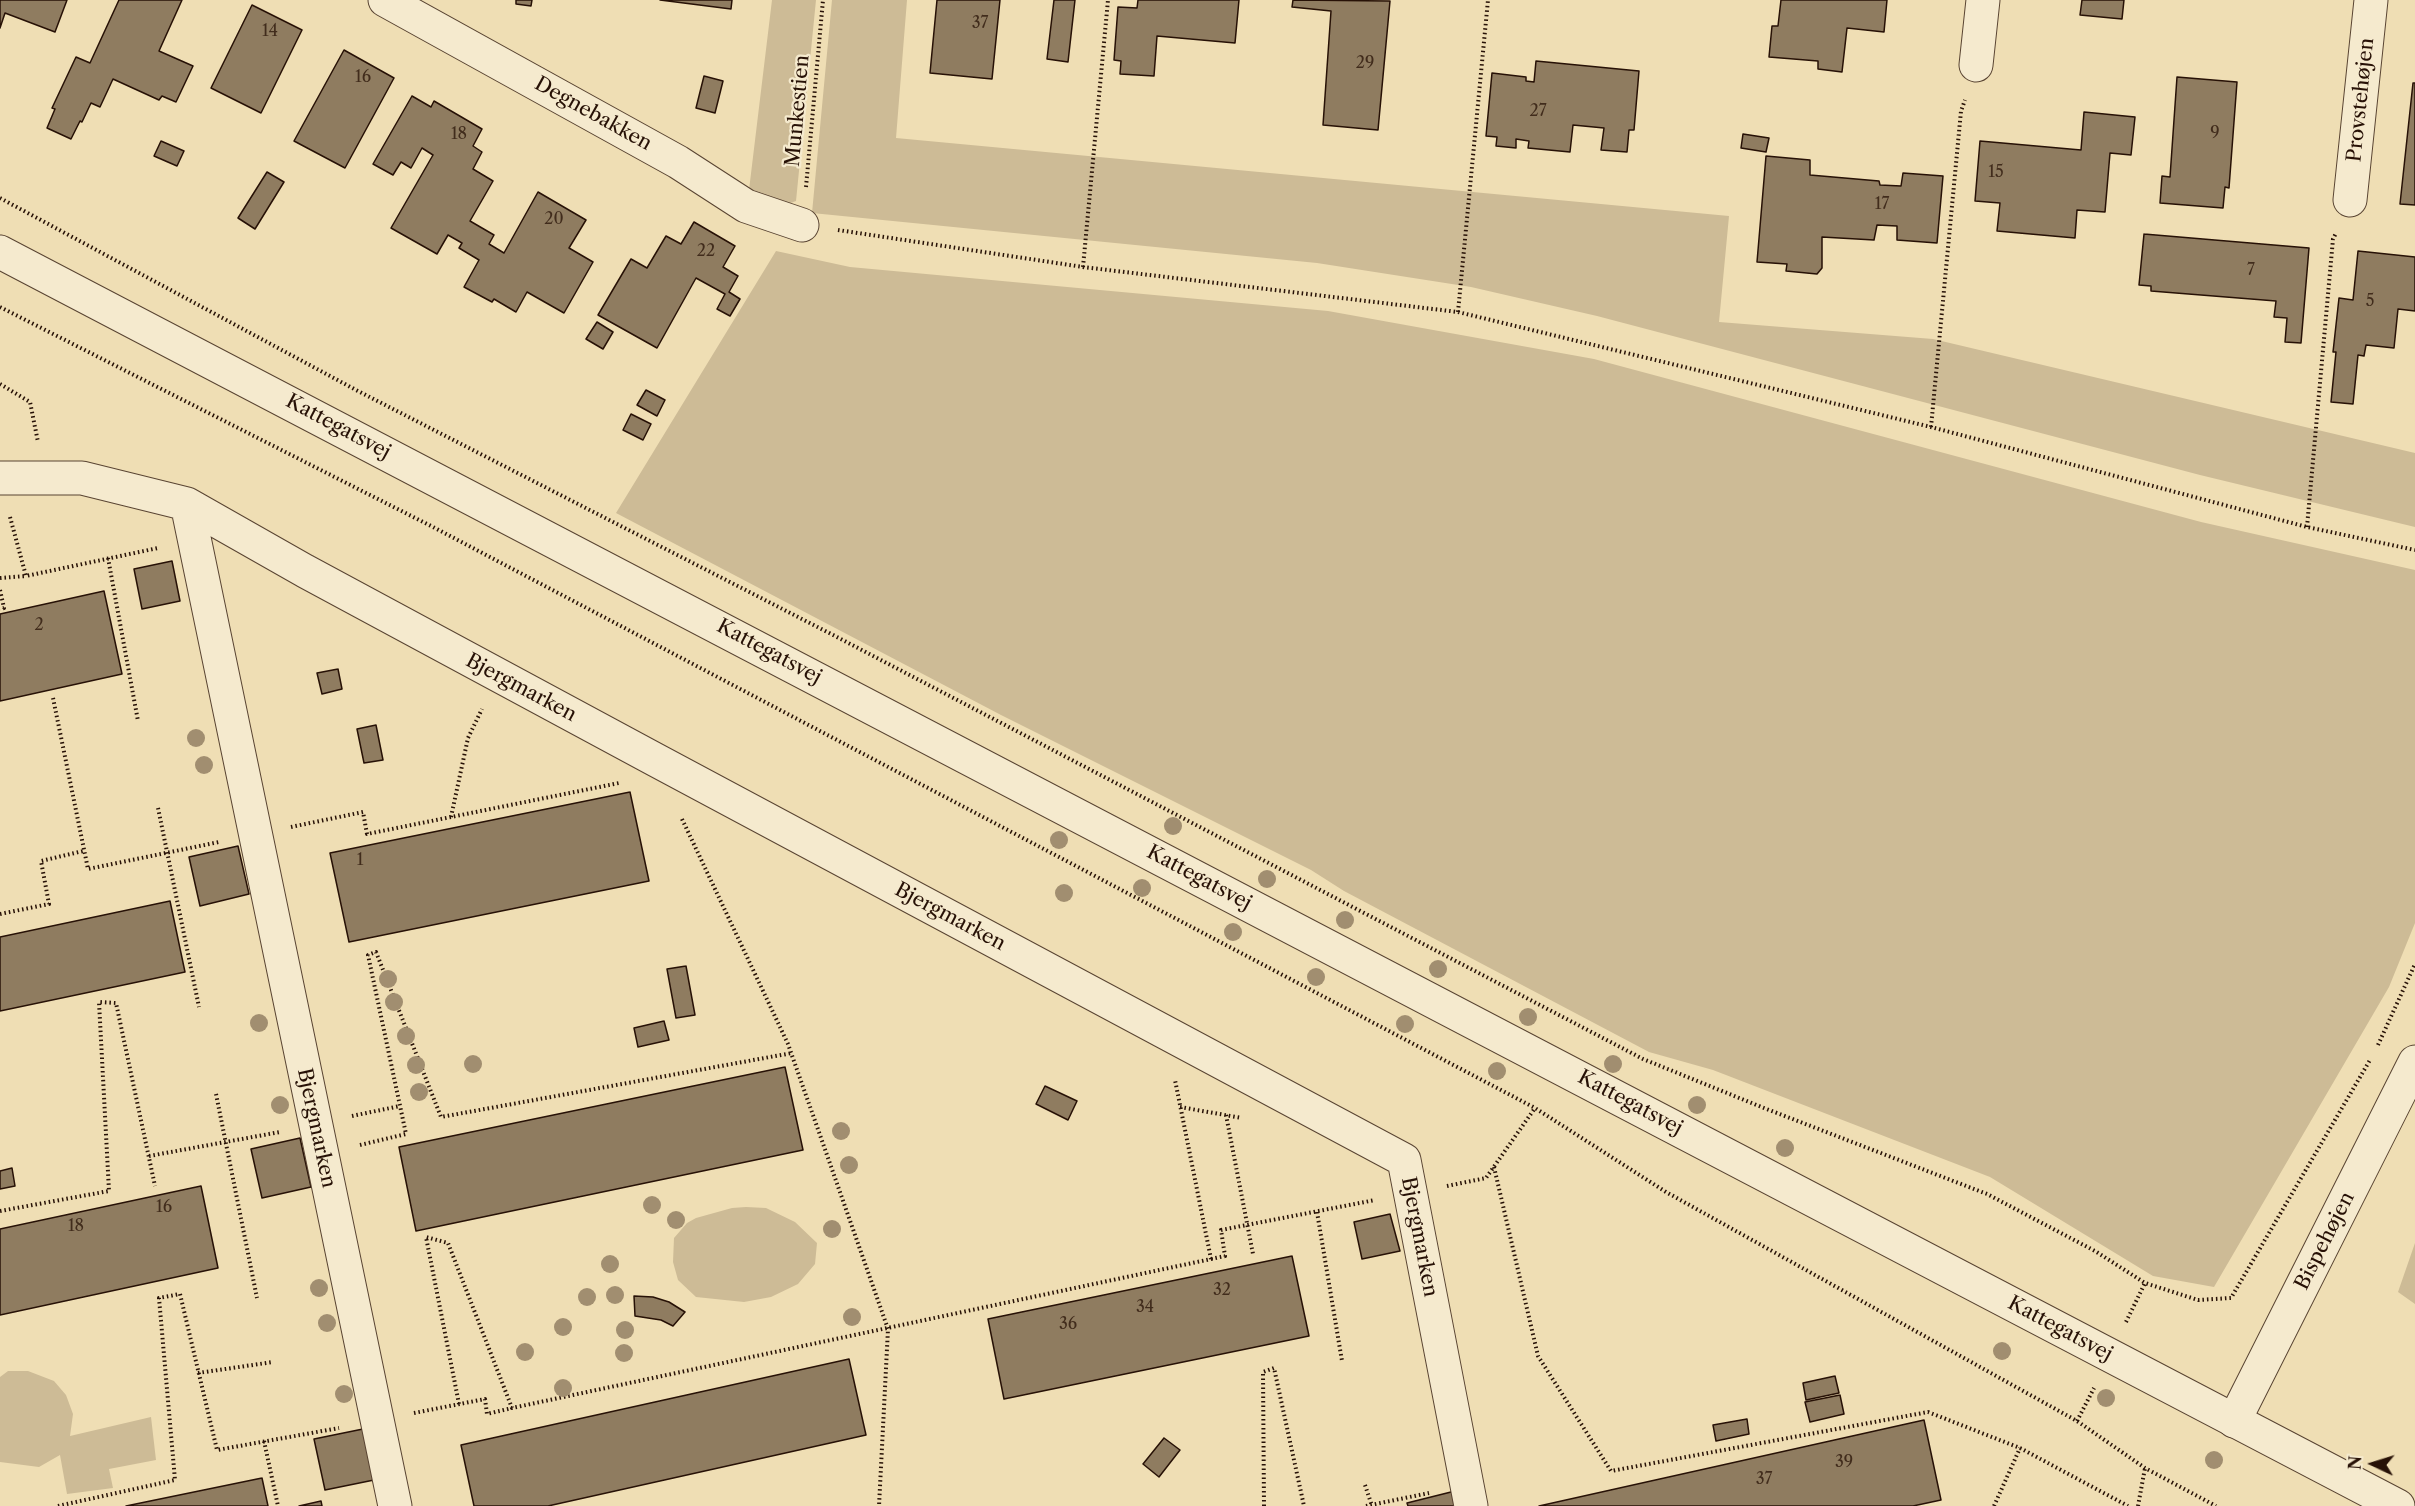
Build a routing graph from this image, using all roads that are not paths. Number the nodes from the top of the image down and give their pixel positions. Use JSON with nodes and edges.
{"nodes":[{"id":1,"x":385,"y":0,"type":"edge"},
{"id":2,"x":1983,"y":0,"type":"edge"},
{"id":3,"x":2372,"y":0,"type":"edge"},
{"id":4,"x":434,"y":11,"type":"edge"},
{"id":5,"x":1976,"y":65,"type":"road end"},
{"id":6,"x":2350,"y":200,"type":"road end"},
{"id":7,"x":802,"y":225,"type":"road end"},
{"id":8,"x":0,"y":252,"type":"edge"},
{"id":9,"x":0,"y":478,"type":"edge"},
{"id":10,"x":187,"y":504,"type":"junction"},
{"id":11,"x":2415,"y":1062,"type":"edge"},
{"id":12,"x":2234,"y":1421,"type":"junction"},
{"id":13,"x":1469,"y":1496,"type":"edge"},
{"id":14,"x":394,"y":1506,"type":"edge"},
{"id":15,"x":2398,"y":1506,"type":"edge"}],
"edges":[{"from":1,"to":4,"type":"street","name":"Degnebakken"},
{"from":2,"to":5,"type":"street"},
{"from":3,"to":6,"type":"street","name":"Provstehøjen"},
{"from":4,"to":7,"type":"street","name":"Degnebakken"},
{"from":8,"to":12,"type":"street","name":"Kattegatsvej"},
{"from":9,"to":10,"type":"street","name":"Bjergmarken"},
{"from":10,"to":13,"type":"street","name":"Bjergmarken"},
{"from":10,"to":14,"type":"street","name":"Bjergmarken"},
{"from":11,"to":12,"type":"street","name":"Bispehøjen"},
{"from":12,"to":15,"type":"street","name":"Kattegatsvej"}]}
